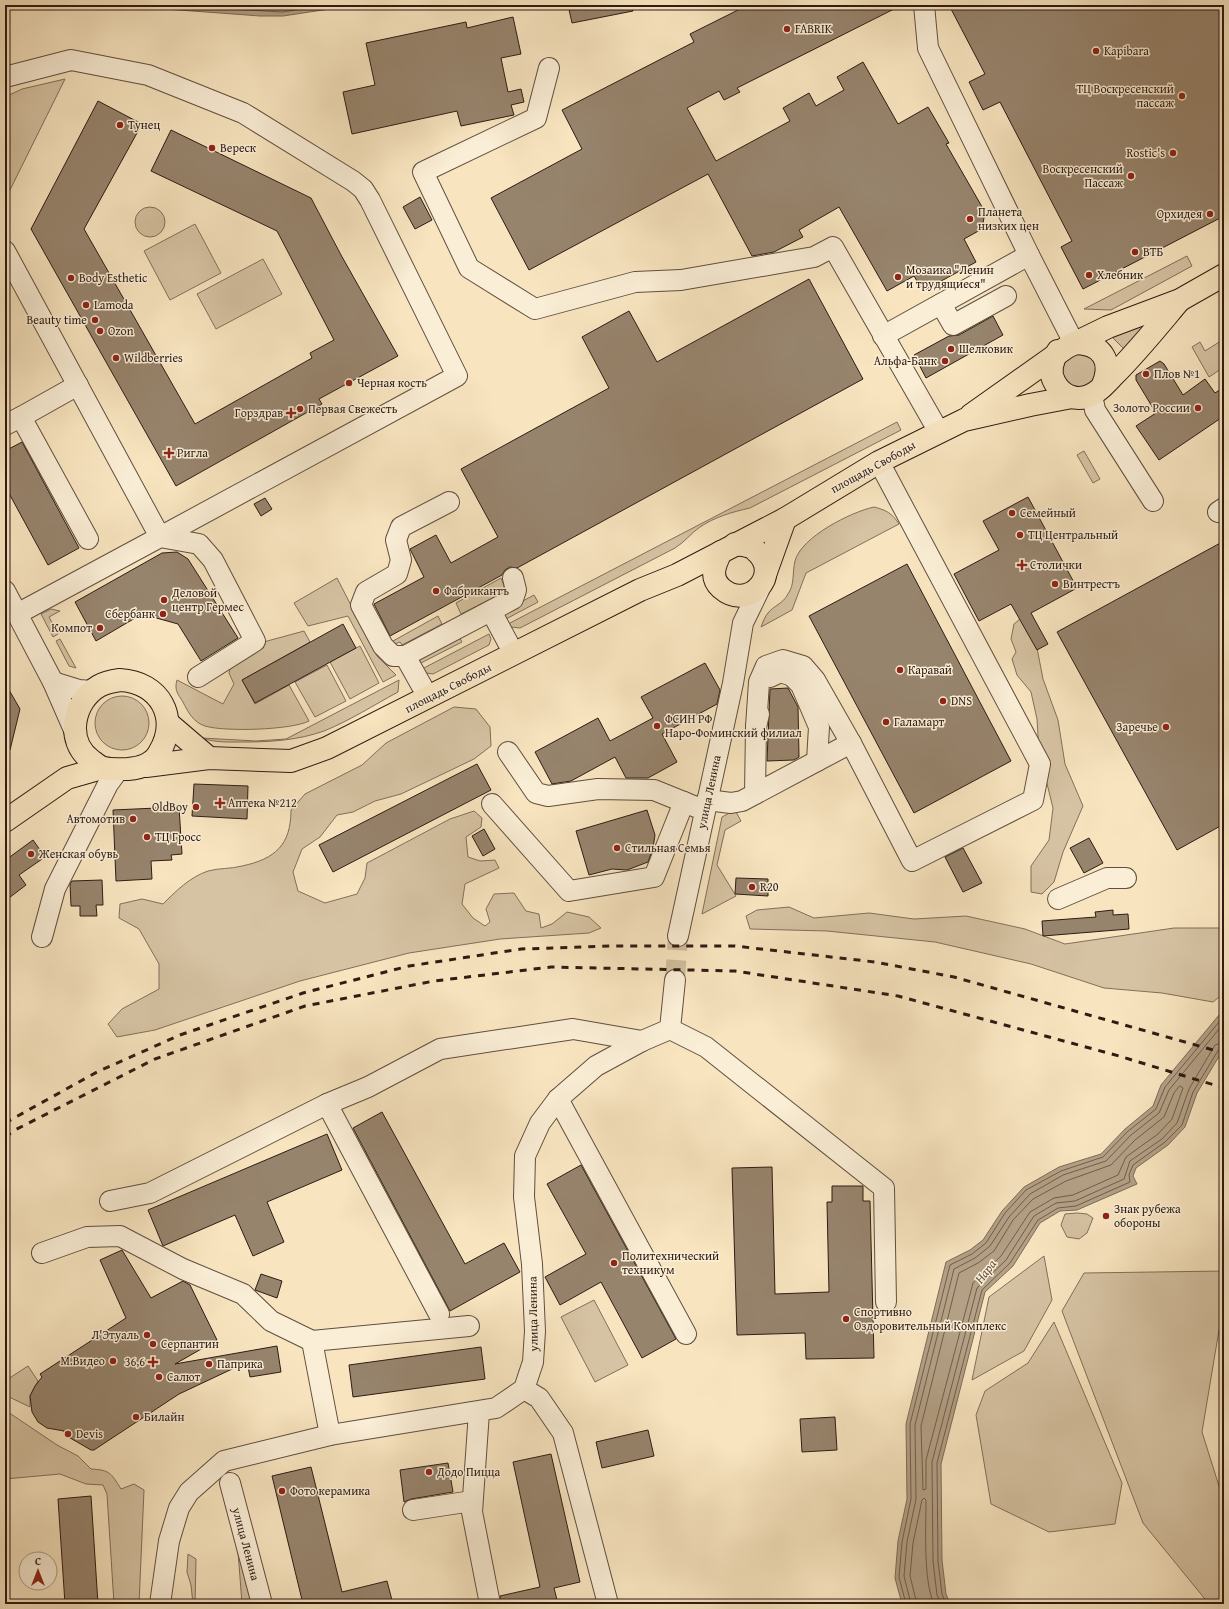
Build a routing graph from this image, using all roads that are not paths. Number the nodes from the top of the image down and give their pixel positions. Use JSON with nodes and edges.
{"nodes":[{"id":1,"x":924,"y":5,"type":"edge"},
{"id":2,"x":549,"y":68,"type":"dead end"},
{"id":3,"x":5,"y":77,"type":"edge"},
{"id":4,"x":5,"y":251,"type":"edge"},
{"id":5,"x":1029,"y":255,"type":"junction"},
{"id":6,"x":1224,"y":275,"type":"edge"},
{"id":7,"x":1006,"y":296,"type":"dead end"},
{"id":8,"x":1180,"y":300,"type":"junction"},
{"id":9,"x":941,"y":304,"type":"junction"},
{"id":10,"x":884,"y":336,"type":"junction"},
{"id":11,"x":1066,"y":347,"type":"junction"},
{"id":12,"x":78,"y":385,"type":"junction"},
{"id":13,"x":1089,"y":393,"type":"junction"},
{"id":14,"x":964,"y":420,"type":"junction"},
{"id":15,"x":13,"y":421,"type":"edge"},
{"id":16,"x":939,"y":432,"type":"junction"},
{"id":17,"x":879,"y":462,"type":"junction"},
{"id":18,"x":1153,"y":501,"type":"dead end"},
{"id":19,"x":449,"y":502,"type":"dead end"},
{"id":20,"x":785,"y":519,"type":"junction"},
{"id":21,"x":160,"y":538,"type":"junction"},
{"id":22,"x":88,"y":539,"type":"dead end"},
{"id":23,"x":728,"y":548,"type":"junction"},
{"id":24,"x":677,"y":575,"type":"junction"},
{"id":25,"x":513,"y":578,"type":"dead end"},
{"id":26,"x":763,"y":580,"type":"junction"},
{"id":27,"x":723,"y":589,"type":"junction"},
{"id":28,"x":5,"y":591,"type":"edge"},
{"id":29,"x":491,"y":611,"type":"junction"},
{"id":30,"x":17,"y":614,"type":"junction"},
{"id":31,"x":743,"y":623,"type":"junction"},
{"id":32,"x":514,"y":654,"type":"junction"},
{"id":33,"x":404,"y":656,"type":"junction"},
{"id":34,"x":198,"y":677,"type":"dead end"},
{"id":35,"x":53,"y":682,"type":"junction"},
{"id":36,"x":92,"y":691,"type":"junction"},
{"id":37,"x":428,"y":698,"type":"junction"},
{"id":38,"x":168,"y":723,"type":"junction"},
{"id":39,"x":756,"y":727,"type":"junction"},
{"id":40,"x":75,"y":735,"type":"junction"},
{"id":41,"x":851,"y":743,"type":"junction"},
{"id":42,"x":508,"y":752,"type":"dead end"},
{"id":43,"x":209,"y":758,"type":"junction"},
{"id":44,"x":817,"y":761,"type":"junction"},
{"id":45,"x":146,"y":766,"type":"junction"},
{"id":46,"x":111,"y":769,"type":"junction"},
{"id":47,"x":73,"y":775,"type":"junction"},
{"id":48,"x":755,"y":794,"type":"junction"},
{"id":49,"x":684,"y":802,"type":"junction"},
{"id":50,"x":492,"y":804,"type":"dead end"},
{"id":51,"x":706,"y":805,"type":"junction"},
{"id":52,"x":5,"y":821,"type":"edge"},
{"id":53,"x":1126,"y":878,"type":"dead end"},
{"id":54,"x":1058,"y":899,"type":"dead end"},
{"id":55,"x":678,"y":936,"type":"tunnel mouth"},
{"id":56,"x":42,"y":937,"type":"dead end"},
{"id":57,"x":675,"y":980,"type":"tunnel mouth"},
{"id":58,"x":670,"y":1029,"type":"junction"},
{"id":59,"x":642,"y":1041,"type":"junction"},
{"id":60,"x":558,"y":1099,"type":"junction"},
{"id":61,"x":327,"y":1104,"type":"junction"},
{"id":62,"x":110,"y":1201,"type":"dead end"},
{"id":63,"x":42,"y":1253,"type":"dead end"},
{"id":64,"x":886,"y":1302,"type":"dead end"},
{"id":65,"x":439,"y":1314,"type":"dead end"},
{"id":66,"x":469,"y":1326,"type":"dead end"},
{"id":67,"x":686,"y":1334,"type":"dead end"},
{"id":68,"x":312,"y":1341,"type":"junction"},
{"id":69,"x":524,"y":1388,"type":"junction"},
{"id":70,"x":480,"y":1412,"type":"junction"},
{"id":71,"x":330,"y":1435,"type":"junction"},
{"id":72,"x":230,"y":1483,"type":"dead end"},
{"id":73,"x":472,"y":1501,"type":"junction"},
{"id":74,"x":413,"y":1510,"type":"dead end"},
{"id":75,"x":160,"y":1604,"type":"edge"},
{"id":76,"x":262,"y":1604,"type":"edge"},
{"id":77,"x":490,"y":1604,"type":"edge"},
{"id":78,"x":608,"y":1604,"type":"edge"}],
"edges":[{"from":1,"to":5,"type":"street"},
{"from":2,"to":10,"type":"street"},
{"from":3,"to":21,"type":"street"},
{"from":4,"to":12,"type":"street"},
{"from":5,"to":9,"type":"street"},
{"from":5,"to":11,"type":"street"},
{"from":6,"to":8,"type":"main road","name":"площадь Свободы"},
{"from":7,"to":9,"type":"street"},
{"from":8,"to":11,"type":"main road","name":"площадь Свободы"},
{"from":8,"to":13,"type":"main road","name":"площадь Свободы"},
{"from":9,"to":10,"type":"street"},
{"from":10,"to":16,"type":"street"},
{"from":11,"to":13,"type":"main road"},
{"from":11,"to":13,"type":"main road"},
{"from":11,"to":14,"type":"main road","name":"площадь Свободы"},
{"from":12,"to":15,"type":"street"},
{"from":12,"to":21,"type":"street"},
{"from":13,"to":14,"type":"main road","name":"площадь Свободы"},
{"from":13,"to":18,"type":"street"},
{"from":14,"to":16,"type":"main road","name":"площадь Свободы"},
{"from":15,"to":22,"type":"street"},
{"from":16,"to":17,"type":"main road","name":"площадь Свободы"},
{"from":17,"to":20,"type":"main road","name":"площадь Свободы"},
{"from":17,"to":41,"type":"street"},
{"from":19,"to":33,"type":"street"},
{"from":20,"to":23,"type":"main road","name":"площадь Свободы"},
{"from":20,"to":26,"type":"main road"},
{"from":21,"to":30,"type":"street"},
{"from":21,"to":34,"type":"street"},
{"from":23,"to":24,"type":"main road","name":"площадь Свободы"},
{"from":23,"to":26,"type":"main road"},
{"from":23,"to":27,"type":"main road"},
{"from":24,"to":27,"type":"main road"},
{"from":24,"to":32,"type":"main road","name":"площадь Свободы"},
{"from":25,"to":29,"type":"street"},
{"from":26,"to":27,"type":"main road"},
{"from":26,"to":31,"type":"street","name":"улица Ленина"},
{"from":27,"to":31,"type":"street"},
{"from":28,"to":30,"type":"street"},
{"from":29,"to":32,"type":"street"},
{"from":29,"to":33,"type":"street"},
{"from":30,"to":35,"type":"street"},
{"from":31,"to":51,"type":"street","name":"улица Ленина"},
{"from":32,"to":37,"type":"main road","name":"площадь Свободы"},
{"from":33,"to":37,"type":"street"},
{"from":35,"to":36,"type":"street"},
{"from":35,"to":40,"type":"street"},
{"from":36,"to":38,"type":"main road"},
{"from":36,"to":40,"type":"main road"},
{"from":37,"to":43,"type":"main road","name":"площадь Свободы"},
{"from":38,"to":43,"type":"main road"},
{"from":38,"to":45,"type":"main road"},
{"from":39,"to":41,"type":"street"},
{"from":39,"to":44,"type":"street"},
{"from":39,"to":48,"type":"street"},
{"from":40,"to":46,"type":"main road"},
{"from":40,"to":47,"type":"main road"},
{"from":41,"to":44,"type":"street"},
{"from":42,"to":49,"type":"street"},
{"from":43,"to":45,"type":"main road","name":"площадь Свободы"},
{"from":44,"to":48,"type":"street"},
{"from":45,"to":46,"type":"main road"},
{"from":46,"to":47,"type":"main road"},
{"from":46,"to":56,"type":"street"},
{"from":47,"to":52,"type":"main road"},
{"from":48,"to":51,"type":"street"},
{"from":49,"to":50,"type":"street"},
{"from":49,"to":51,"type":"street"},
{"from":51,"to":55,"type":"street","name":"улица Ленина"},
{"from":53,"to":54,"type":"street"},
{"from":57,"to":58,"type":"street"},
{"from":58,"to":59,"type":"street","name":"улица Ленина"},
{"from":58,"to":64,"type":"street"},
{"from":59,"to":60,"type":"street","name":"улица Ленина"},
{"from":59,"to":61,"type":"street"},
{"from":60,"to":67,"type":"street"},
{"from":60,"to":69,"type":"street","name":"улица Ленина"},
{"from":61,"to":62,"type":"street"},
{"from":61,"to":65,"type":"street"},
{"from":63,"to":68,"type":"street"},
{"from":66,"to":68,"type":"street"},
{"from":68,"to":71,"type":"street"},
{"from":69,"to":70,"type":"street"},
{"from":69,"to":78,"type":"street"},
{"from":70,"to":71,"type":"street"},
{"from":70,"to":73,"type":"street"},
{"from":71,"to":75,"type":"street"},
{"from":72,"to":76,"type":"street","name":"улица Ленина"},
{"from":73,"to":74,"type":"street"},
{"from":73,"to":77,"type":"street"}]}
